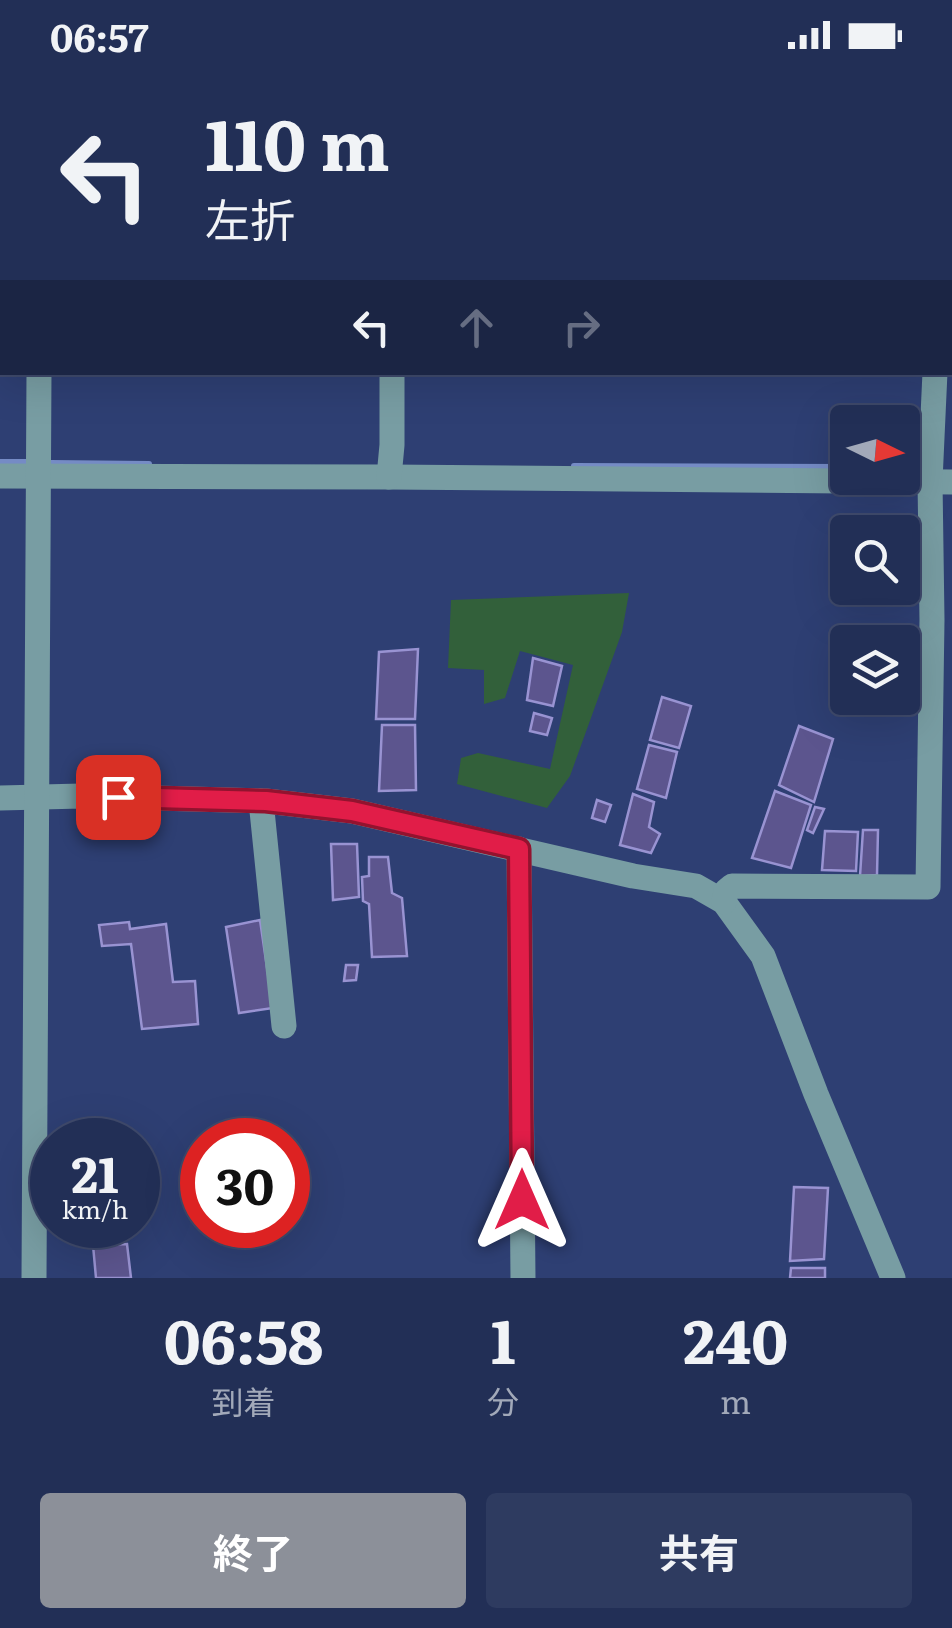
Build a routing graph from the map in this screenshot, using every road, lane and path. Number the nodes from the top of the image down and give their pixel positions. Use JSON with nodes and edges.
{"nodes":[{"id":1,"x":39,"y":375,"type":"edge"},
{"id":2,"x":392,"y":375,"type":"edge"},
{"id":3,"x":934,"y":375,"type":"edge"},
{"id":4,"x":0,"y":476,"type":"edge"},
{"id":5,"x":38,"y":476,"type":"junction"},
{"id":6,"x":389,"y":476,"type":"junction"},
{"id":7,"x":941,"y":481,"type":"edge"},
{"id":8,"x":0,"y":798,"type":"edge"},
{"id":9,"x":36,"y":798,"type":"junction"},
{"id":10,"x":261,"y":801,"type":"junction"},
{"id":11,"x":519,"y":849,"type":"junction"},
{"id":12,"x":724,"y":902,"type":"junction"},
{"id":13,"x":284,"y":1026,"type":"dead end"},
{"id":14,"x":34,"y":1278,"type":"edge"},
{"id":15,"x":523,"y":1278,"type":"edge"},
{"id":16,"x":893,"y":1278,"type":"edge"}],
"edges":[{"from":1,"to":5,"type":"street"},
{"from":2,"to":6,"type":"street"},
{"from":3,"to":7,"type":"street"},
{"from":4,"to":5,"type":"street"},
{"from":5,"to":6,"type":"street"},
{"from":5,"to":9,"type":"street"},
{"from":6,"to":7,"type":"street"},
{"from":7,"to":12,"type":"street"},
{"from":8,"to":9,"type":"street"},
{"from":9,"to":10,"type":"street"},
{"from":9,"to":14,"type":"street"},
{"from":10,"to":11,"type":"street"},
{"from":10,"to":13,"type":"street"},
{"from":11,"to":12,"type":"street"},
{"from":11,"to":15,"type":"street"},
{"from":12,"to":16,"type":"street"}]}
